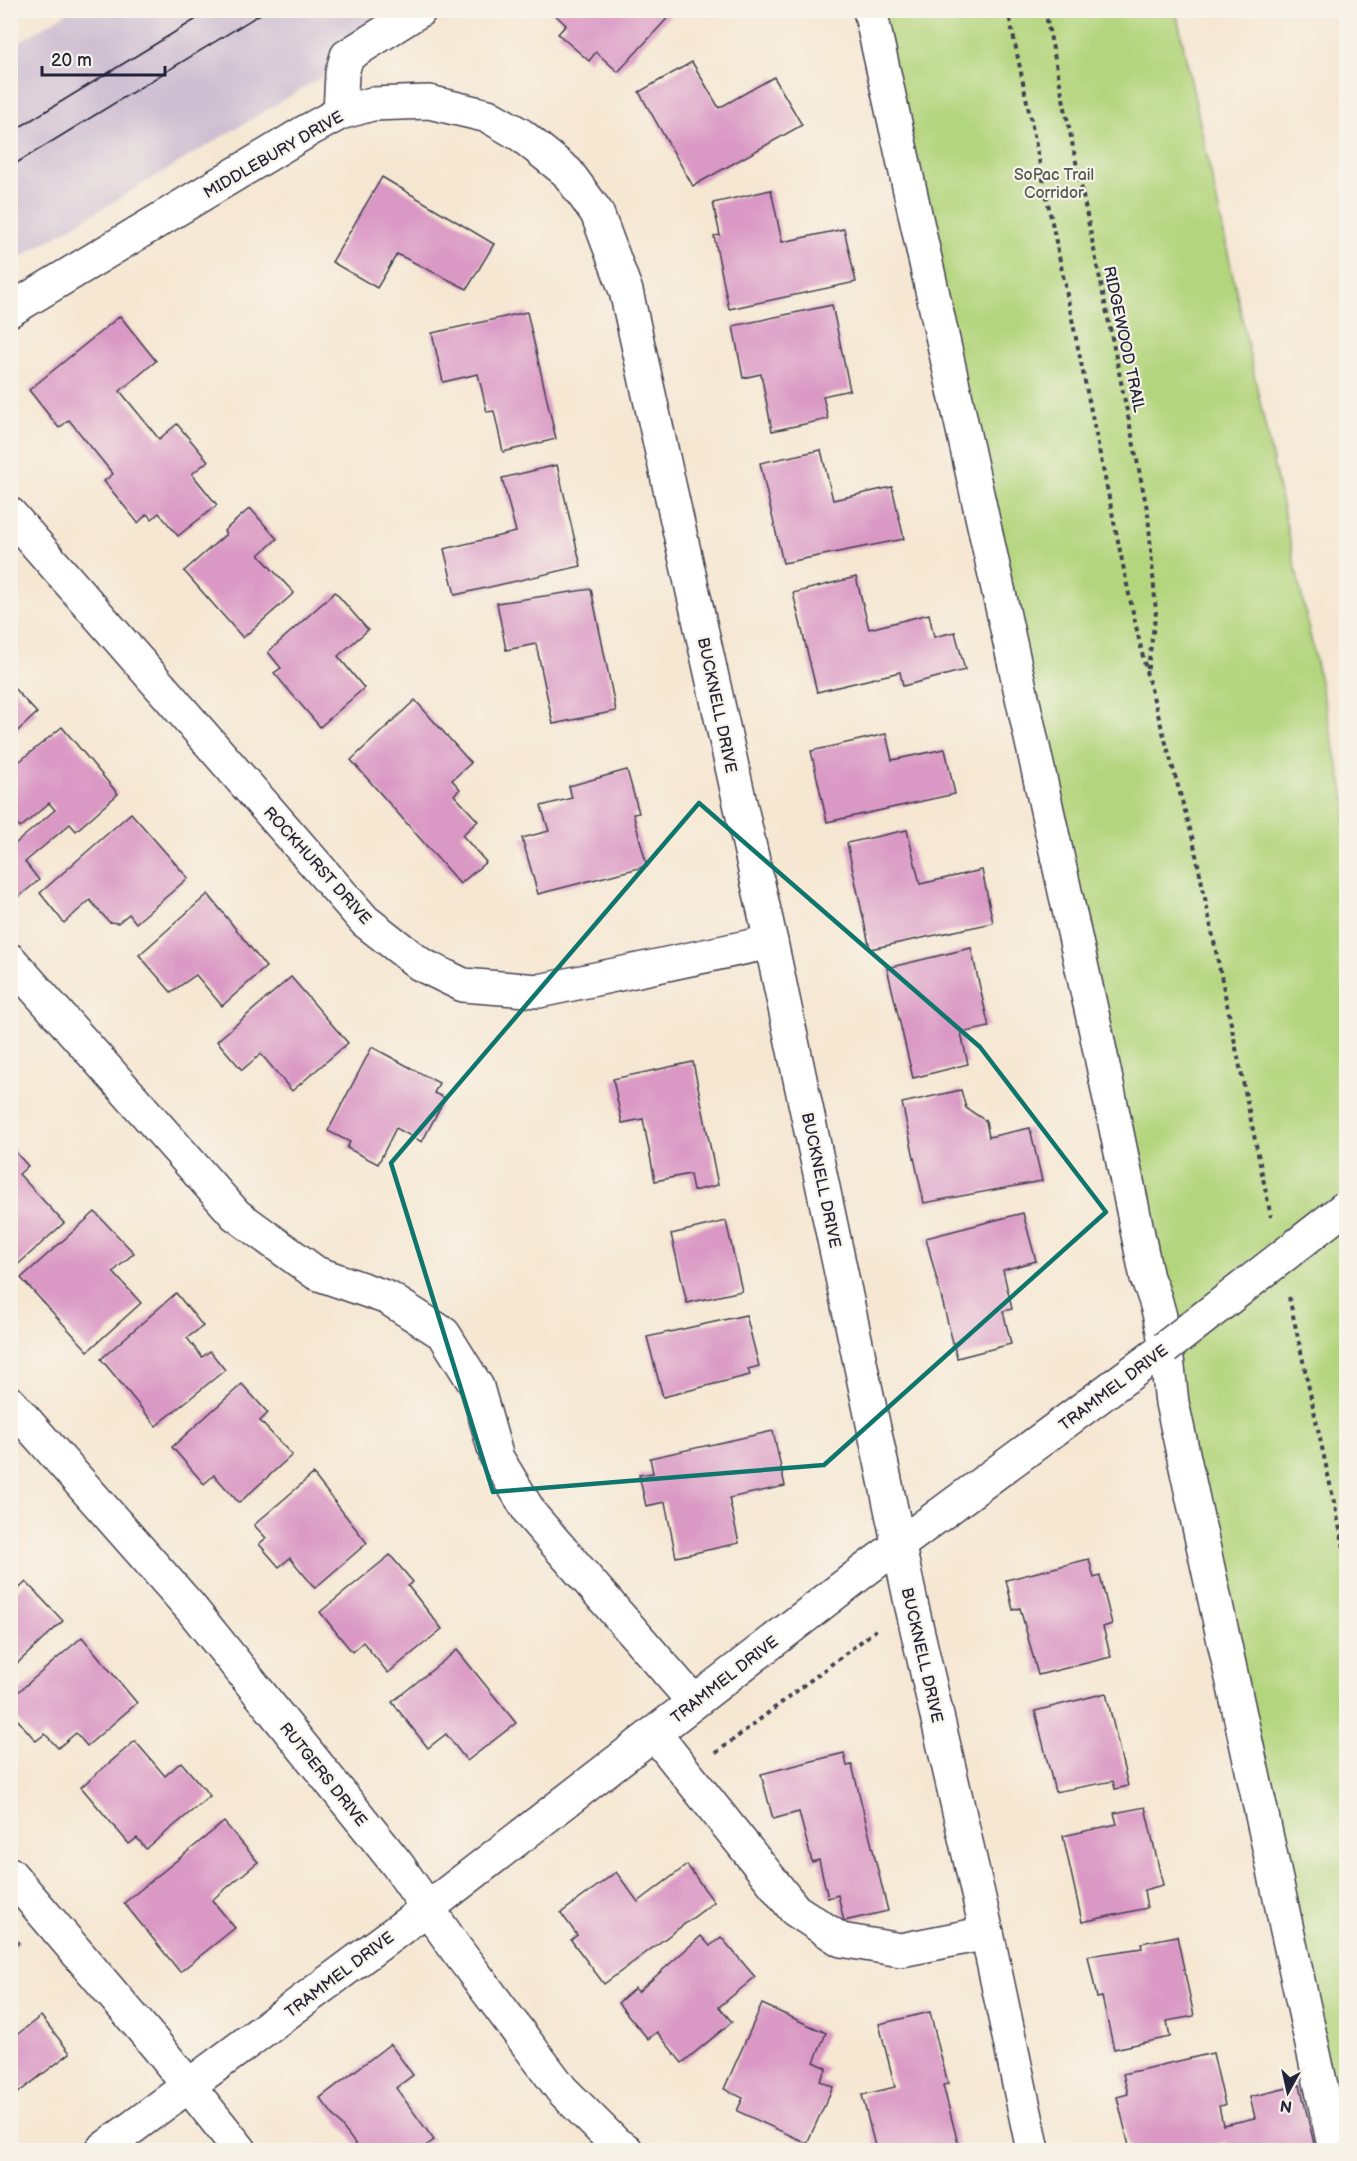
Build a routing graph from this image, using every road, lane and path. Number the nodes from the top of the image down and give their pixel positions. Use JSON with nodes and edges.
{"nodes":[{"id":1,"x":420,"y":10,"type":"edge"},
{"id":2,"x":870,"y":10,"type":"edge"},
{"id":3,"x":1008,"y":10,"type":"edge"},
{"id":4,"x":1045,"y":10,"type":"edge"},
{"id":5,"x":340,"y":113,"type":"junction"},
{"id":6,"x":597,"y":213,"type":"joint"},
{"id":7,"x":10,"y":310,"type":"edge"},
{"id":8,"x":10,"y":514,"type":"edge"},
{"id":9,"x":1147,"y":675,"type":"junction"},
{"id":10,"x":771,"y":942,"type":"junction"},
{"id":11,"x":10,"y":960,"type":"edge"},
{"id":12,"x":1347,"y":1207,"type":"edge"},
{"id":13,"x":1271,"y":1218,"type":"dead end"},
{"id":14,"x":1287,"y":1286,"type":"dead end"},
{"id":15,"x":1165,"y":1348,"type":"junction"},
{"id":16,"x":10,"y":1403,"type":"edge"},
{"id":17,"x":899,"y":1546,"type":"junction"},
{"id":18,"x":1347,"y":1557,"type":"edge"},
{"id":19,"x":876,"y":1630,"type":"dead end"},
{"id":20,"x":694,"y":1702,"type":"junction"},
{"id":21,"x":654,"y":1733,"type":"junction"},
{"id":22,"x":687,"y":1775,"type":"junction"},
{"id":23,"x":10,"y":1874,"type":"edge"},
{"id":24,"x":428,"y":1908,"type":"junction"},
{"id":25,"x":987,"y":1933,"type":"junction"},
{"id":26,"x":188,"y":2086,"type":"junction"},
{"id":27,"x":102,"y":2151,"type":"edge"},
{"id":28,"x":240,"y":2151,"type":"edge"},
{"id":29,"x":626,"y":2151,"type":"edge"},
{"id":30,"x":1033,"y":2151,"type":"edge"},
{"id":31,"x":1335,"y":2151,"type":"edge"}],
"edges":[{"from":1,"to":5,"type":"street"},
{"from":2,"to":15,"type":"street"},
{"from":3,"to":9,"type":"path"},
{"from":4,"to":9,"type":"path","name":"RIDGEWOOD TRAIL"},
{"from":5,"to":6,"type":"street","name":"MIDDLEBURY DRIVE"},
{"from":5,"to":7,"type":"street","name":"MIDDLEBURY DRIVE"},
{"from":6,"to":10,"type":"street","name":"BUCKNELL DRIVE"},
{"from":8,"to":10,"type":"street","name":"ROCKHURST DRIVE"},
{"from":9,"to":13,"type":"path"},
{"from":10,"to":17,"type":"street","name":"BUCKNELL DRIVE"},
{"from":11,"to":20,"type":"street"},
{"from":12,"to":15,"type":"street","name":"TRAMMEL DRIVE","bridge":true},
{"from":14,"to":18,"type":"path"},
{"from":15,"to":17,"type":"street","name":"TRAMMEL DRIVE"},
{"from":15,"to":31,"type":"street"},
{"from":16,"to":24,"type":"street","name":"RUTGERS DRIVE"},
{"from":17,"to":20,"type":"street","name":"TRAMMEL DRIVE"},
{"from":17,"to":25,"type":"street","name":"BUCKNELL DRIVE"},
{"from":19,"to":22,"type":"path"},
{"from":20,"to":21,"type":"street","name":"TRAMMEL DRIVE"},
{"from":21,"to":22,"type":"street"},
{"from":21,"to":24,"type":"street","name":"TRAMMEL DRIVE"},
{"from":22,"to":25,"type":"street"},
{"from":23,"to":26,"type":"street"},
{"from":24,"to":26,"type":"street","name":"TRAMMEL DRIVE"},
{"from":24,"to":29,"type":"street","name":"RUTGERS DRIVE"},
{"from":25,"to":30,"type":"street","name":"BUCKNELL DRIVE"},
{"from":26,"to":27,"type":"street","name":"TRAMMEL DRIVE"},
{"from":26,"to":28,"type":"street"}]}
